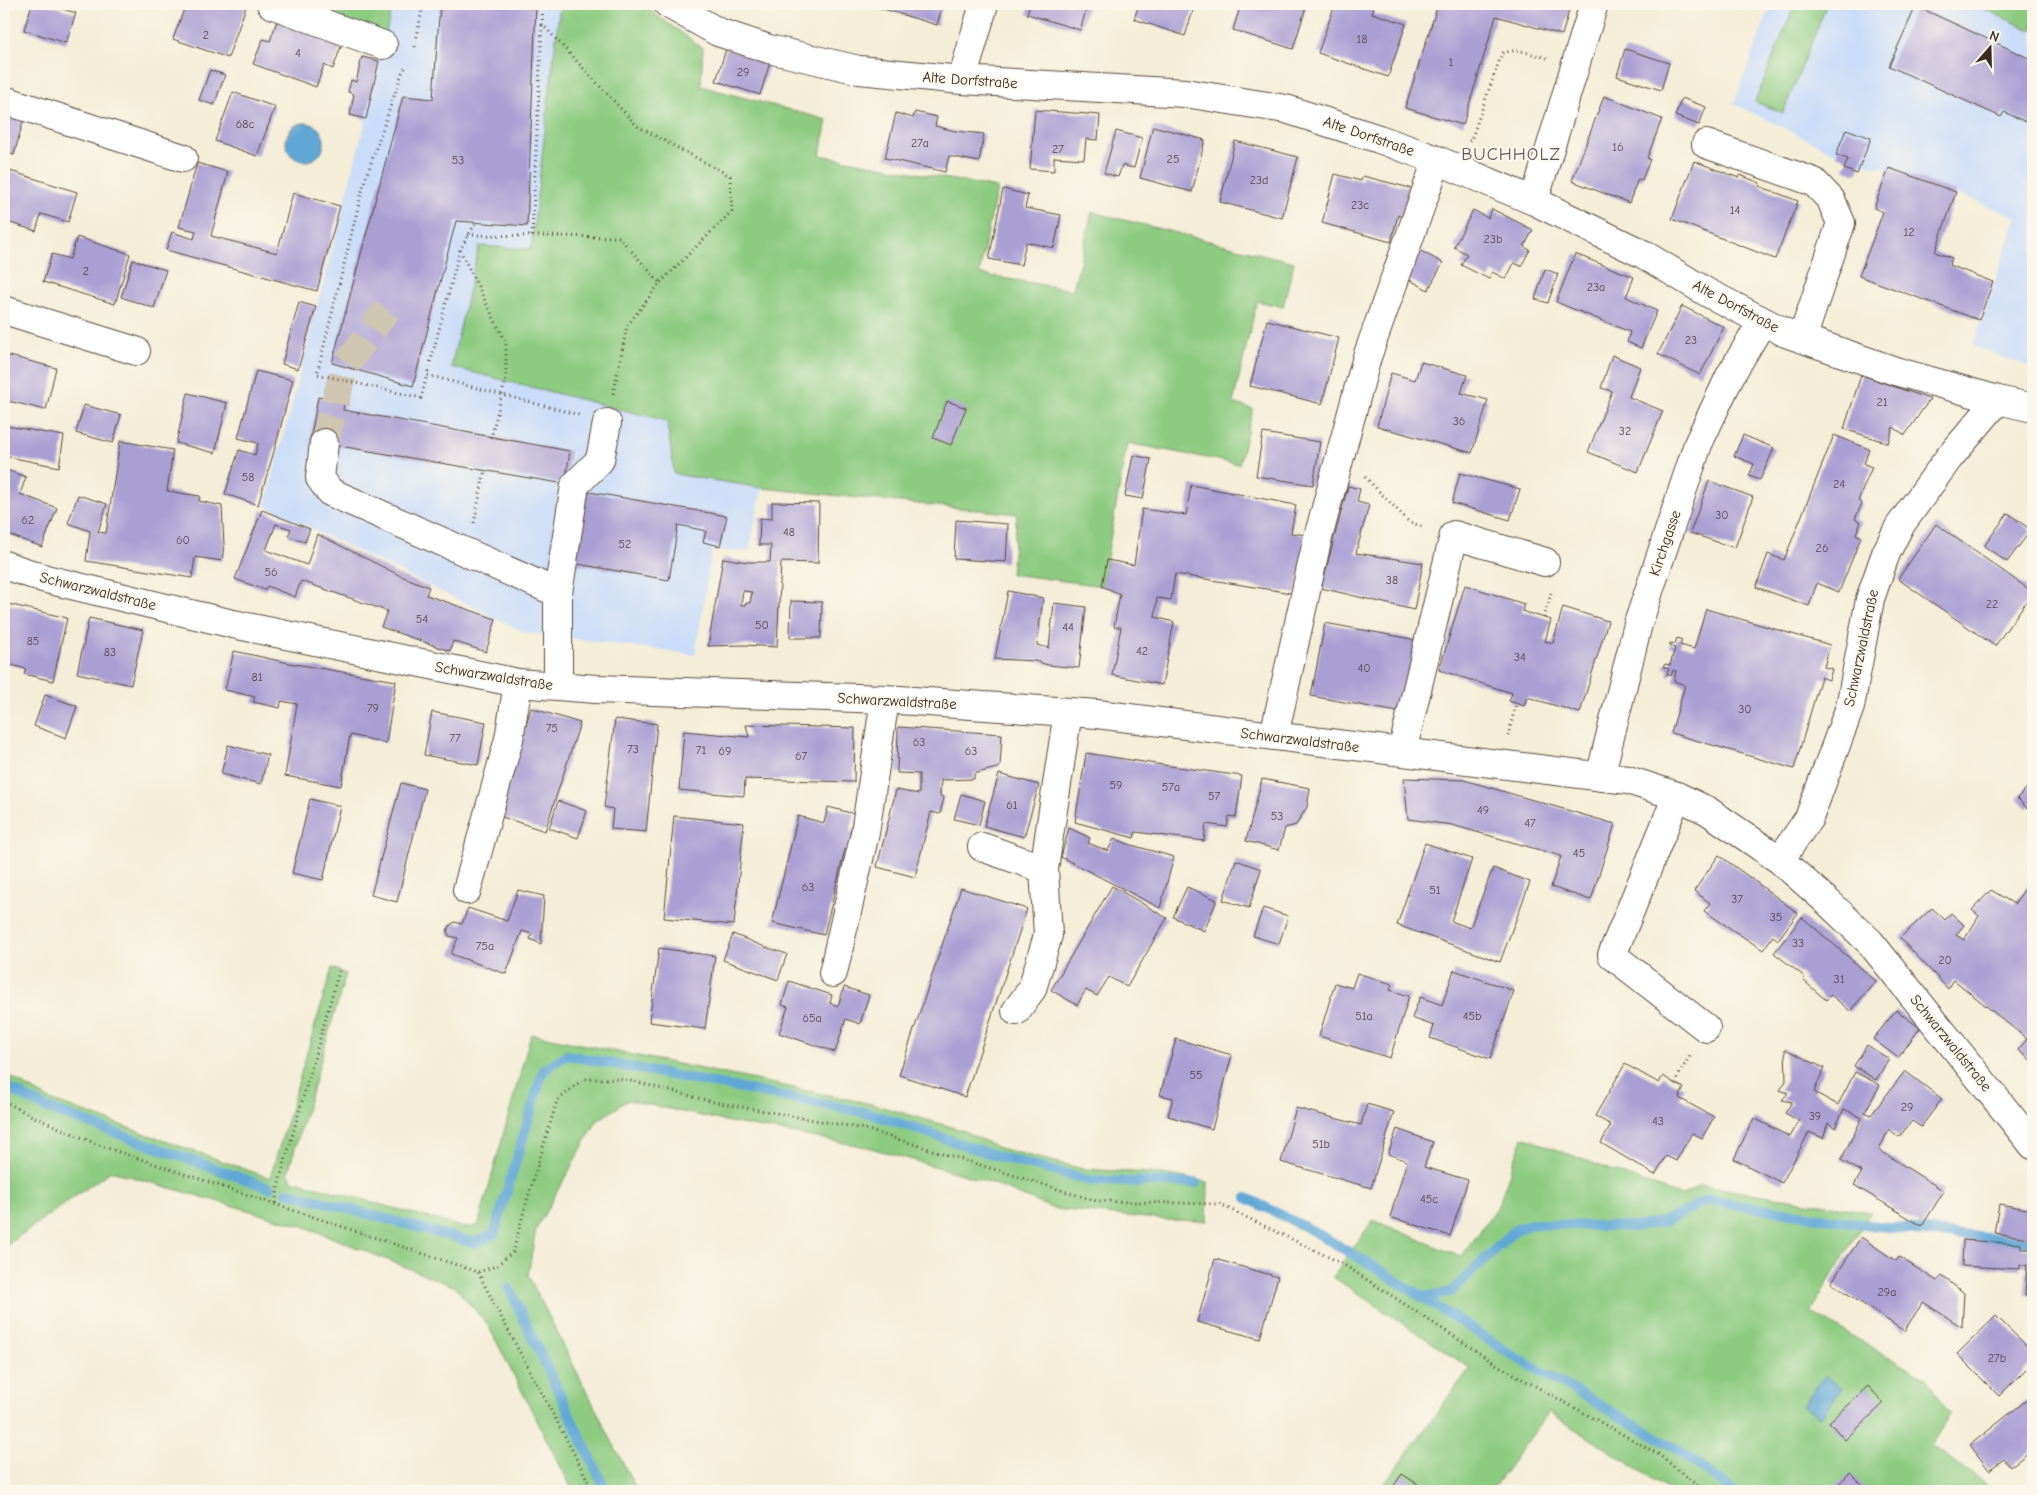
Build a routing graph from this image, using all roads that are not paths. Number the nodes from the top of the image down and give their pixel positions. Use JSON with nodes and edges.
{"nodes":[{"id":1,"x":271,"y":4,"type":"edge"},
{"id":2,"x":668,"y":4,"type":"edge"},
{"id":3,"x":984,"y":4,"type":"edge"},
{"id":4,"x":1594,"y":4,"type":"edge"},
{"id":5,"x":383,"y":45,"type":"dead end"},
{"id":6,"x":962,"y":80,"type":"junction"},
{"id":7,"x":4,"y":100,"type":"edge"},
{"id":8,"x":1706,"y":144,"type":"dead end"},
{"id":9,"x":184,"y":158,"type":"dead end"},
{"id":10,"x":1436,"y":160,"type":"junction"},
{"id":11,"x":1534,"y":201,"type":"junction"},
{"id":12,"x":4,"y":310,"type":"edge"},
{"id":13,"x":1762,"y":322,"type":"junction"},
{"id":14,"x":1802,"y":339,"type":"junction"},
{"id":15,"x":136,"y":351,"type":"dead end"},
{"id":16,"x":1998,"y":400,"type":"junction"},
{"id":17,"x":2033,"y":408,"type":"edge"},
{"id":18,"x":607,"y":422,"type":"road end"},
{"id":19,"x":324,"y":443,"type":"tunnel mouth"},
{"id":20,"x":1545,"y":562,"type":"dead end"},
{"id":21,"x":4,"y":565,"type":"edge"},
{"id":22,"x":558,"y":593,"type":"junction"},
{"id":23,"x":518,"y":683,"type":"junction"},
{"id":24,"x":558,"y":686,"type":"junction"},
{"id":25,"x":884,"y":699,"type":"junction"},
{"id":26,"x":1068,"y":712,"type":"junction"},
{"id":27,"x":1274,"y":736,"type":"junction"},
{"id":28,"x":1402,"y":752,"type":"junction"},
{"id":29,"x":1600,"y":777,"type":"junction"},
{"id":30,"x":1677,"y":796,"type":"junction"},
{"id":31,"x":982,"y":847,"type":"dead end"},
{"id":32,"x":1780,"y":860,"type":"junction"},
{"id":33,"x":1044,"y":869,"type":"junction"},
{"id":34,"x":467,"y":890,"type":"dead end"},
{"id":35,"x":833,"y":973,"type":"dead end"},
{"id":36,"x":1016,"y":1011,"type":"dead end"},
{"id":37,"x":1706,"y":1028,"type":"dead end"},
{"id":38,"x":2033,"y":1145,"type":"edge"}],
"edges":[{"from":1,"to":5,"type":"street"},
{"from":2,"to":6,"type":"street","name":"Alte Dorfstraße"},
{"from":3,"to":6,"type":"street"},
{"from":4,"to":11,"type":"street"},
{"from":6,"to":10,"type":"street","name":"Alte Dorfstraße"},
{"from":7,"to":9,"type":"street"},
{"from":8,"to":14,"type":"street"},
{"from":10,"to":11,"type":"street","name":"Alte Dorfstraße"},
{"from":10,"to":27,"type":"street"},
{"from":11,"to":13,"type":"street","name":"Alte Dorfstraße"},
{"from":12,"to":15,"type":"street"},
{"from":13,"to":14,"type":"street","name":"Alte Dorfstraße"},
{"from":13,"to":29,"type":"street","name":"Kirchgasse"},
{"from":14,"to":16,"type":"street","name":"Alte Dorfstraße"},
{"from":16,"to":17,"type":"street","name":"Alte Dorfstraße"},
{"from":16,"to":32,"type":"street","name":"Schwarzwaldstraße"},
{"from":18,"to":22,"type":"street"},
{"from":19,"to":22,"type":"street"},
{"from":20,"to":28,"type":"street"},
{"from":21,"to":23,"type":"street","name":"Schwarzwaldstraße"},
{"from":22,"to":24,"type":"street"},
{"from":23,"to":24,"type":"street","name":"Schwarzwaldstraße"},
{"from":23,"to":34,"type":"street"},
{"from":24,"to":25,"type":"street","name":"Schwarzwaldstraße"},
{"from":25,"to":26,"type":"street","name":"Schwarzwaldstraße"},
{"from":25,"to":35,"type":"street"},
{"from":26,"to":27,"type":"street","name":"Schwarzwaldstraße"},
{"from":26,"to":33,"type":"street"},
{"from":27,"to":28,"type":"street","name":"Schwarzwaldstraße"},
{"from":28,"to":29,"type":"street","name":"Schwarzwaldstraße"},
{"from":29,"to":30,"type":"street","name":"Schwarzwaldstraße"},
{"from":30,"to":32,"type":"street","name":"Schwarzwaldstraße"},
{"from":30,"to":37,"type":"street"},
{"from":31,"to":33,"type":"street"},
{"from":32,"to":38,"type":"street","name":"Schwarzwaldstraße"},
{"from":33,"to":36,"type":"street"}]}
